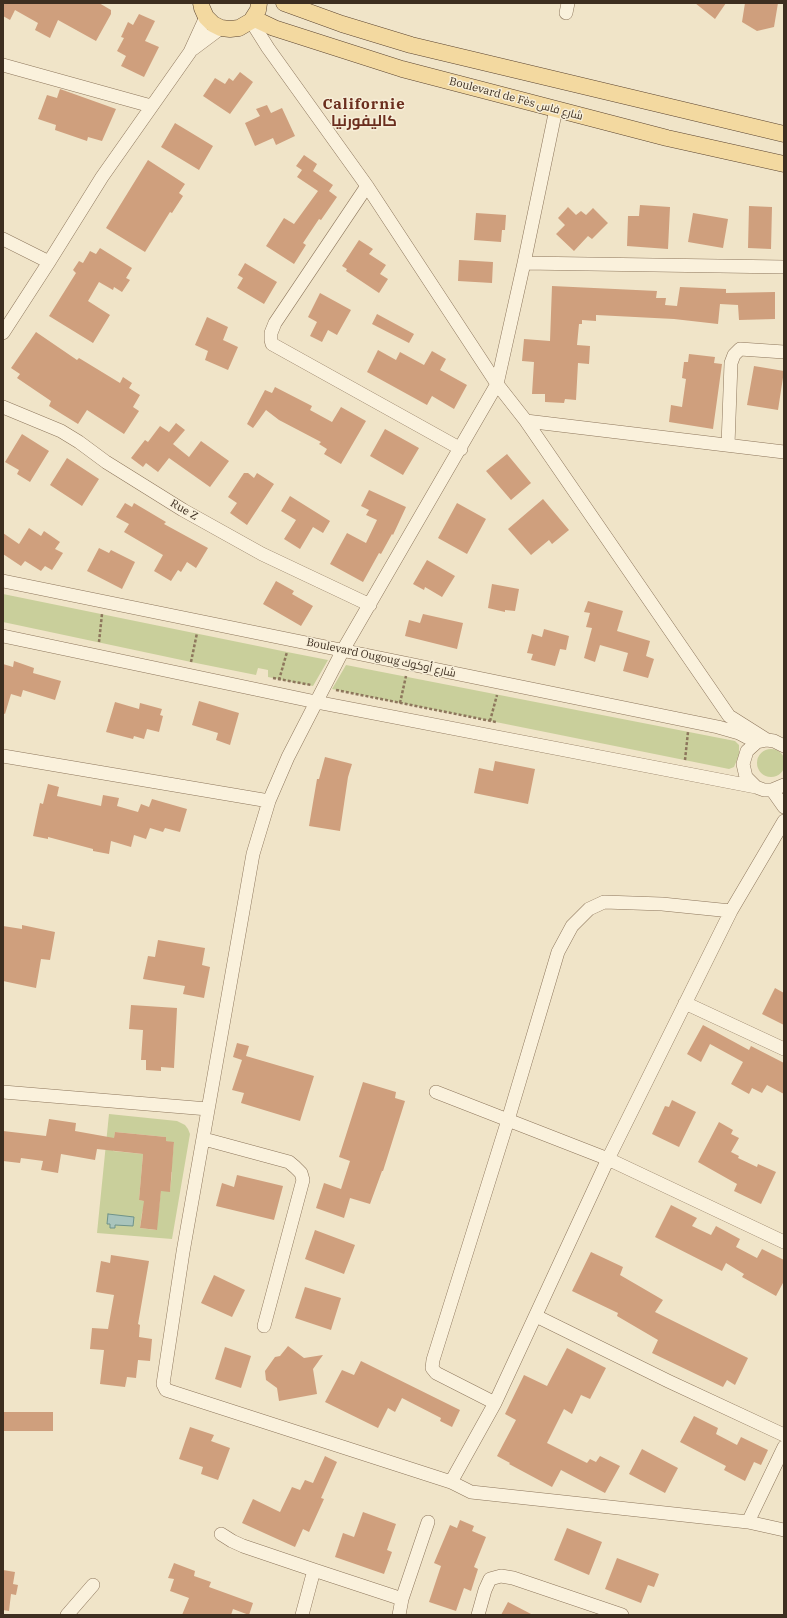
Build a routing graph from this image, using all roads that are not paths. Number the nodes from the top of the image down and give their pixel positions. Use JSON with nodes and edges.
{"nodes":[{"id":1,"x":259,"y":3,"type":"edge"},
{"id":2,"x":284,"y":3,"type":"edge"},
{"id":3,"x":200,"y":8,"type":"edge"},
{"id":4,"x":248,"y":22,"type":"junction"},
{"id":5,"x":221,"y":28,"type":"junction"},
{"id":6,"x":190,"y":52,"type":"junction"},
{"id":7,"x":3,"y":65,"type":"edge"},
{"id":8,"x":151,"y":106,"type":"junction"},
{"id":9,"x":556,"y":109,"type":"junction"},
{"id":10,"x":784,"y":134,"type":"edge"},
{"id":11,"x":784,"y":164,"type":"edge"},
{"id":12,"x":368,"y":186,"type":"junction"},
{"id":13,"x":3,"y":239,"type":"edge"},
{"id":14,"x":49,"y":262,"type":"junction"},
{"id":15,"x":524,"y":263,"type":"junction"},
{"id":16,"x":784,"y":267,"type":"edge"},
{"id":17,"x":3,"y":333,"type":"edge"},
{"id":18,"x":784,"y":352,"type":"edge"},
{"id":19,"x":497,"y":384,"type":"junction"},
{"id":20,"x":3,"y":407,"type":"edge"},
{"id":21,"x":526,"y":421,"type":"junction"},
{"id":22,"x":728,"y":445,"type":"junction"},
{"id":23,"x":460,"y":449,"type":"junction"},
{"id":24,"x":784,"y":452,"type":"edge"},
{"id":25,"x":3,"y":581,"type":"edge"},
{"id":26,"x":370,"y":605,"type":"junction"},
{"id":27,"x":3,"y":636,"type":"edge"},
{"id":28,"x":343,"y":650,"type":"junction"},
{"id":29,"x":316,"y":702,"type":"junction"},
{"id":30,"x":762,"y":741,"type":"junction"},
{"id":31,"x":783,"y":743,"type":"edge"},
{"id":32,"x":3,"y":756,"type":"edge"},
{"id":33,"x":756,"y":787,"type":"junction"},
{"id":34,"x":780,"y":788,"type":"edge"},
{"id":35,"x":269,"y":801,"type":"junction"},
{"id":36,"x":784,"y":807,"type":"edge"},
{"id":37,"x":784,"y":821,"type":"edge"},
{"id":38,"x":731,"y":911,"type":"junction"},
{"id":39,"x":685,"y":1003,"type":"junction"},
{"id":40,"x":784,"y":1050,"type":"edge"},
{"id":41,"x":3,"y":1092,"type":"edge"},
{"id":42,"x":436,"y":1092,"type":"dead end"},
{"id":43,"x":208,"y":1109,"type":"junction"},
{"id":44,"x":508,"y":1120,"type":"junction"},
{"id":45,"x":204,"y":1139,"type":"junction"},
{"id":46,"x":608,"y":1159,"type":"junction"},
{"id":47,"x":784,"y":1242,"type":"edge"},
{"id":48,"x":536,"y":1316,"type":"junction"},
{"id":49,"x":264,"y":1326,"type":"dead end"},
{"id":50,"x":495,"y":1403,"type":"junction"},
{"id":51,"x":784,"y":1435,"type":"edge"},
{"id":52,"x":784,"y":1447,"type":"edge"},
{"id":53,"x":451,"y":1482,"type":"junction"},
{"id":54,"x":428,"y":1522,"type":"dead end"},
{"id":55,"x":748,"y":1522,"type":"junction"},
{"id":56,"x":784,"y":1530,"type":"edge"},
{"id":57,"x":221,"y":1534,"type":"dead end"},
{"id":58,"x":314,"y":1570,"type":"junction"},
{"id":59,"x":93,"y":1585,"type":"dead end"},
{"id":60,"x":402,"y":1599,"type":"junction"},
{"id":61,"x":67,"y":1615,"type":"edge"},
{"id":62,"x":302,"y":1615,"type":"edge"},
{"id":63,"x":399,"y":1615,"type":"edge"},
{"id":64,"x":478,"y":1615,"type":"edge"},
{"id":65,"x":622,"y":1615,"type":"edge"}],
"edges":[{"from":1,"to":4,"type":"main road"},
{"from":2,"to":10,"type":"main road"},
{"from":3,"to":5,"type":"main road"},
{"from":3,"to":6,"type":"street"},
{"from":4,"to":5,"type":"main road"},
{"from":4,"to":9,"type":"main road","name":"Boulevard de Fès شارع فاس"},
{"from":4,"to":12,"type":"street"},
{"from":5,"to":6,"type":"street"},
{"from":6,"to":8,"type":"street"},
{"from":7,"to":8,"type":"street"},
{"from":8,"to":14,"type":"street"},
{"from":9,"to":11,"type":"main road","name":"Boulevard de Fès شارع فاس"},
{"from":9,"to":15,"type":"street"},
{"from":12,"to":19,"type":"street"},
{"from":12,"to":23,"type":"street"},
{"from":13,"to":14,"type":"street"},
{"from":14,"to":17,"type":"street"},
{"from":15,"to":16,"type":"street"},
{"from":15,"to":19,"type":"street"},
{"from":18,"to":22,"type":"street"},
{"from":19,"to":21,"type":"street"},
{"from":19,"to":23,"type":"street"},
{"from":20,"to":26,"type":"street","name":"Rue Z"},
{"from":21,"to":22,"type":"street"},
{"from":21,"to":30,"type":"street"},
{"from":22,"to":24,"type":"street"},
{"from":23,"to":26,"type":"street"},
{"from":25,"to":28,"type":"street","name":"Boulevard Ougoug شارع أوكوك"},
{"from":26,"to":28,"type":"street"},
{"from":27,"to":29,"type":"street"},
{"from":28,"to":29,"type":"street"},
{"from":28,"to":30,"type":"street","name":"Boulevard Ougoug شارع أوكوك"},
{"from":29,"to":33,"type":"street"},
{"from":29,"to":35,"type":"street"},
{"from":30,"to":31,"type":"street"},
{"from":30,"to":33,"type":"street"},
{"from":32,"to":35,"type":"street"},
{"from":33,"to":34,"type":"street"},
{"from":34,"to":36,"type":"street"},
{"from":35,"to":43,"type":"street"},
{"from":37,"to":38,"type":"street"},
{"from":38,"to":39,"type":"street"},
{"from":38,"to":44,"type":"street"},
{"from":39,"to":40,"type":"street"},
{"from":39,"to":46,"type":"street"},
{"from":41,"to":43,"type":"street"},
{"from":42,"to":44,"type":"street"},
{"from":43,"to":45,"type":"street"},
{"from":44,"to":46,"type":"street"},
{"from":44,"to":50,"type":"street"},
{"from":45,"to":49,"type":"street"},
{"from":45,"to":53,"type":"street"},
{"from":46,"to":47,"type":"street"},
{"from":46,"to":48,"type":"street"},
{"from":48,"to":50,"type":"street"},
{"from":48,"to":51,"type":"street"},
{"from":50,"to":53,"type":"street"},
{"from":52,"to":55,"type":"street"},
{"from":53,"to":55,"type":"street"},
{"from":54,"to":60,"type":"street"},
{"from":55,"to":56,"type":"street"},
{"from":57,"to":58,"type":"street"},
{"from":58,"to":60,"type":"street"},
{"from":58,"to":62,"type":"street"},
{"from":59,"to":61,"type":"street"},
{"from":60,"to":63,"type":"street"},
{"from":64,"to":65,"type":"street"}]}
